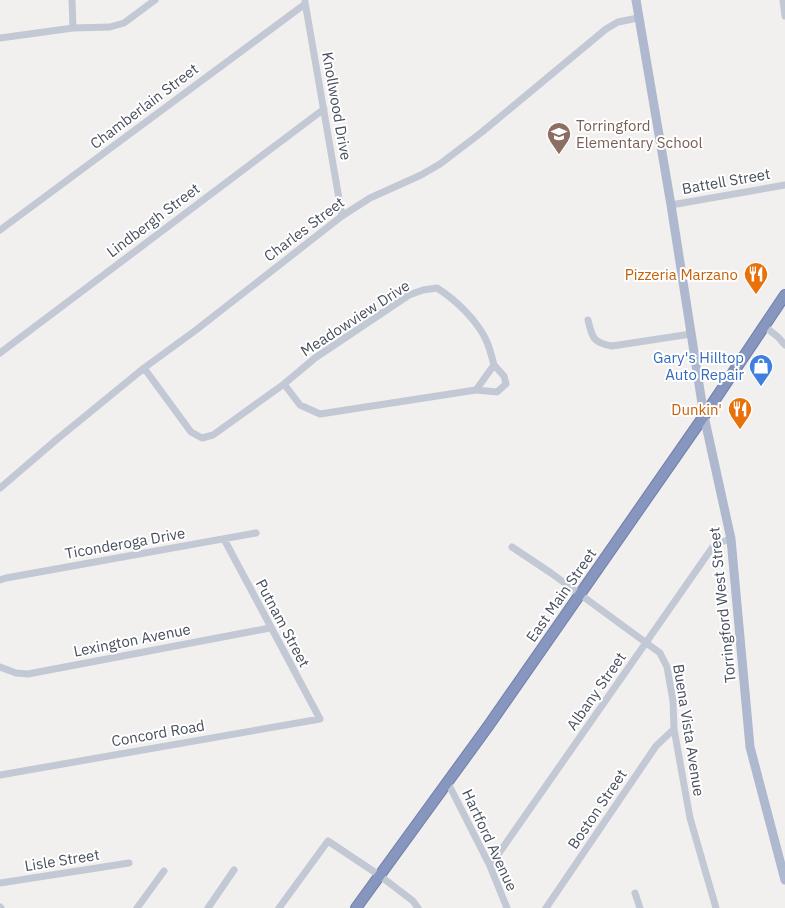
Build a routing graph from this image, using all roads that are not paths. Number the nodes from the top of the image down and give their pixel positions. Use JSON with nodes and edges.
{"nodes":[{"id":1,"x":72,"y":0,"type":"edge"},
{"id":2,"x":155,"y":0,"type":"edge"},
{"id":3,"x":636,"y":0,"type":"edge"},
{"id":4,"x":782,"y":0,"type":"edge"},
{"id":5,"x":304,"y":2,"type":"edge"},
{"id":6,"x":785,"y":16,"type":"edge"},
{"id":7,"x":638,"y":18,"type":"junction"},
{"id":8,"x":73,"y":28,"type":"junction"},
{"id":9,"x":0,"y":38,"type":"edge"},
{"id":10,"x":324,"y":109,"type":"junction"},
{"id":11,"x":785,"y":185,"type":"edge"},
{"id":12,"x":671,"y":205,"type":"junction"},
{"id":13,"x":342,"y":216,"type":"junction"},
{"id":14,"x":0,"y":230,"type":"edge"},
{"id":15,"x":785,"y":295,"type":"edge"},
{"id":16,"x":588,"y":320,"type":"dead end"},
{"id":17,"x":764,"y":326,"type":"junction"},
{"id":18,"x":691,"y":334,"type":"junction"},
{"id":19,"x":785,"y":345,"type":"edge"},
{"id":20,"x":0,"y":353,"type":"edge"},
{"id":21,"x":494,"y":365,"type":"junction"},
{"id":22,"x":144,"y":368,"type":"junction"},
{"id":23,"x":284,"y":384,"type":"junction"},
{"id":24,"x":476,"y":390,"type":"junction"},
{"id":25,"x":704,"y":416,"type":"junction"},
{"id":26,"x":0,"y":488,"type":"edge"},
{"id":27,"x":256,"y":533,"type":"dead end"},
{"id":28,"x":224,"y":539,"type":"junction"},
{"id":29,"x":731,"y":539,"type":"junction"},
{"id":30,"x":512,"y":547,"type":"dead end"},
{"id":31,"x":0,"y":580,"type":"edge"},
{"id":32,"x":580,"y":593,"type":"junction"},
{"id":33,"x":270,"y":628,"type":"junction"},
{"id":34,"x":646,"y":644,"type":"junction"},
{"id":35,"x":0,"y":667,"type":"edge"},
{"id":36,"x":320,"y":719,"type":"joint"},
{"id":37,"x":674,"y":729,"type":"junction"},
{"id":38,"x":0,"y":774,"type":"edge"},
{"id":39,"x":448,"y":783,"type":"junction"},
{"id":40,"x":129,"y":863,"type":"dead end"},
{"id":41,"x":490,"y":866,"type":"junction"},
{"id":42,"x":234,"y":870,"type":"dead end"},
{"id":43,"x":164,"y":871,"type":"dead end"},
{"id":44,"x":379,"y":875,"type":"junction"},
{"id":45,"x":785,"y":880,"type":"edge"},
{"id":46,"x":0,"y":884,"type":"edge"},
{"id":47,"x":635,"y":893,"type":"dead end"},
{"id":48,"x":137,"y":908,"type":"edge"},
{"id":49,"x":208,"y":908,"type":"edge"},
{"id":50,"x":280,"y":908,"type":"edge"},
{"id":51,"x":356,"y":908,"type":"edge"},
{"id":52,"x":418,"y":908,"type":"edge"},
{"id":53,"x":507,"y":908,"type":"edge"},
{"id":54,"x":546,"y":908,"type":"edge"},
{"id":55,"x":640,"y":908,"type":"edge"},
{"id":56,"x":716,"y":908,"type":"edge"}],
"edges":[{"from":1,"to":8,"type":"street"},
{"from":2,"to":8,"type":"street"},
{"from":3,"to":7,"type":"main road","name":"Torringford West Street"},
{"from":4,"to":6,"type":"street"},
{"from":5,"to":10,"type":"street","name":"Knollwood Drive"},
{"from":5,"to":14,"type":"street","name":"Chamberlain Street"},
{"from":7,"to":12,"type":"main road","name":"Torringford West Street"},
{"from":7,"to":13,"type":"street","name":"Charles Street"},
{"from":8,"to":9,"type":"street"},
{"from":10,"to":13,"type":"street","name":"Knollwood Drive"},
{"from":10,"to":20,"type":"street","name":"Lindbergh Street"},
{"from":11,"to":12,"type":"street","name":"Battell Street"},
{"from":12,"to":18,"type":"main road","name":"Torringford West Street"},
{"from":13,"to":22,"type":"street","name":"Charles Street"},
{"from":15,"to":17,"type":"highway","name":"East Main Street"},
{"from":16,"to":18,"type":"street"},
{"from":17,"to":19,"type":"street"},
{"from":17,"to":25,"type":"highway","name":"East Main Street"},
{"from":18,"to":25,"type":"main road","name":"Torringford West Street"},
{"from":21,"to":23,"type":"street","name":"Meadowview Drive"},
{"from":21,"to":24,"type":"street"},
{"from":21,"to":24,"type":"street","name":"Meadowview Drive"},
{"from":22,"to":23,"type":"street","name":"Meadowview Drive"},
{"from":22,"to":26,"type":"street","name":"Charles Street"},
{"from":23,"to":24,"type":"street","name":"Meadowview Drive"},
{"from":25,"to":29,"type":"main road","name":"Torringford West Street"},
{"from":25,"to":32,"type":"highway","name":"East Main Street"},
{"from":27,"to":28,"type":"street","name":"Ticonderoga Drive"},
{"from":28,"to":31,"type":"street","name":"Ticonderoga Drive"},
{"from":28,"to":33,"type":"street","name":"Putnam Street"},
{"from":29,"to":34,"type":"street","name":"Albany Street"},
{"from":29,"to":45,"type":"main road","name":"Torringford West Street"},
{"from":30,"to":32,"type":"street","name":"Buena Vista Avenue"},
{"from":32,"to":34,"type":"street","name":"Buena Vista Avenue"},
{"from":32,"to":39,"type":"highway","name":"East Main Street"},
{"from":33,"to":35,"type":"street","name":"Lexington Avenue"},
{"from":33,"to":36,"type":"street","name":"Putnam Street"},
{"from":34,"to":37,"type":"street","name":"Buena Vista Avenue"},
{"from":34,"to":41,"type":"street","name":"Albany Street"},
{"from":36,"to":38,"type":"street","name":"Concord Road"},
{"from":37,"to":54,"type":"street","name":"Boston Street"},
{"from":37,"to":56,"type":"street","name":"Buena Vista Avenue"},
{"from":39,"to":41,"type":"street","name":"Hartford Avenue"},
{"from":39,"to":44,"type":"highway","name":"East Main Street"},
{"from":40,"to":46,"type":"street","name":"Lisle Street"},
{"from":41,"to":53,"type":"street","name":"Hartford Avenue"},
{"from":42,"to":49,"type":"street"},
{"from":43,"to":48,"type":"street"},
{"from":44,"to":50,"type":"street"},
{"from":44,"to":51,"type":"highway","name":"East Main Street"},
{"from":44,"to":52,"type":"street"},
{"from":47,"to":55,"type":"street"}]}
